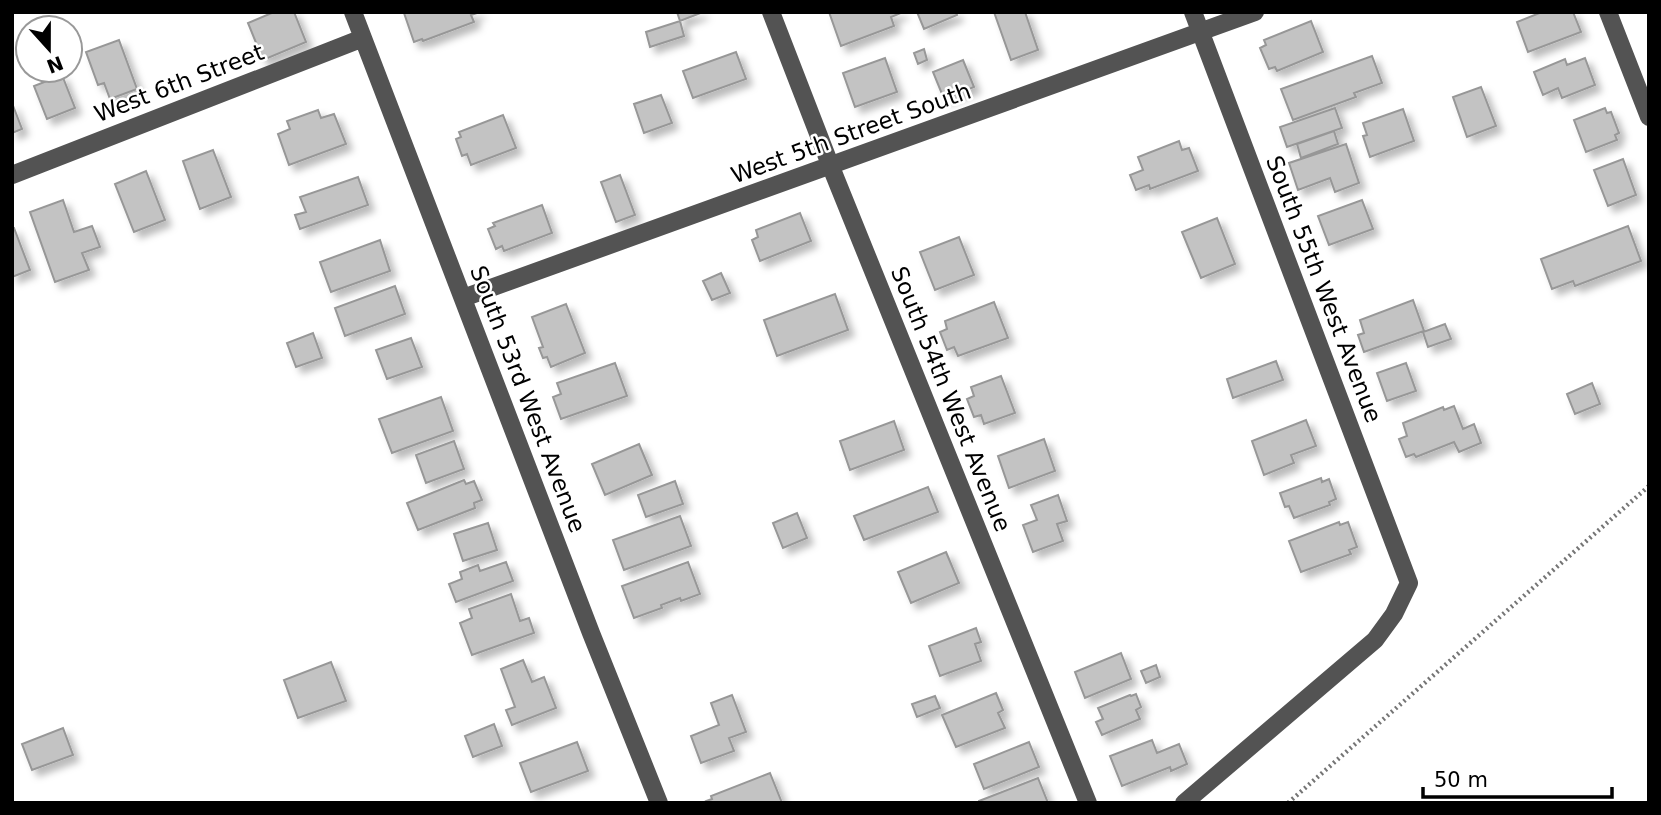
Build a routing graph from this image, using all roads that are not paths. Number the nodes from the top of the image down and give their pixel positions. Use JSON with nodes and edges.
{"nodes":[{"id":1,"x":353,"y":12,"type":"edge"},
{"id":2,"x":771,"y":12,"type":"edge"},
{"id":3,"x":1193,"y":12,"type":"edge"},
{"id":4,"x":1255,"y":12,"type":"edge"},
{"id":5,"x":1608,"y":12,"type":"edge"},
{"id":6,"x":1200,"y":32,"type":"junction"},
{"id":7,"x":363,"y":38,"type":"junction"},
{"id":8,"x":1649,"y":117,"type":"edge"},
{"id":9,"x":831,"y":167,"type":"junction"},
{"id":10,"x":12,"y":174,"type":"edge"},
{"id":11,"x":463,"y":298,"type":"junction"},
{"id":12,"x":659,"y":803,"type":"edge"},
{"id":13,"x":1088,"y":803,"type":"edge"},
{"id":14,"x":1184,"y":803,"type":"edge"}],
"edges":[{"from":1,"to":7,"type":"street","name":"South 53rd West Avenue"},
{"from":2,"to":9,"type":"street","name":"South 54th West Avenue"},
{"from":3,"to":6,"type":"street","name":"South 55th West Avenue"},
{"from":4,"to":6,"type":"street","name":"West 5th Street South"},
{"from":5,"to":8,"type":"street"},
{"from":6,"to":9,"type":"street","name":"West 5th Street South"},
{"from":6,"to":14,"type":"street","name":"South 55th West Avenue"},
{"from":7,"to":10,"type":"street","name":"West 6th Street"},
{"from":7,"to":11,"type":"street","name":"South 53rd West Avenue"},
{"from":9,"to":11,"type":"street","name":"West 5th Street South"},
{"from":9,"to":13,"type":"street","name":"South 54th West Avenue"},
{"from":11,"to":12,"type":"street","name":"South 53rd West Avenue"}]}
